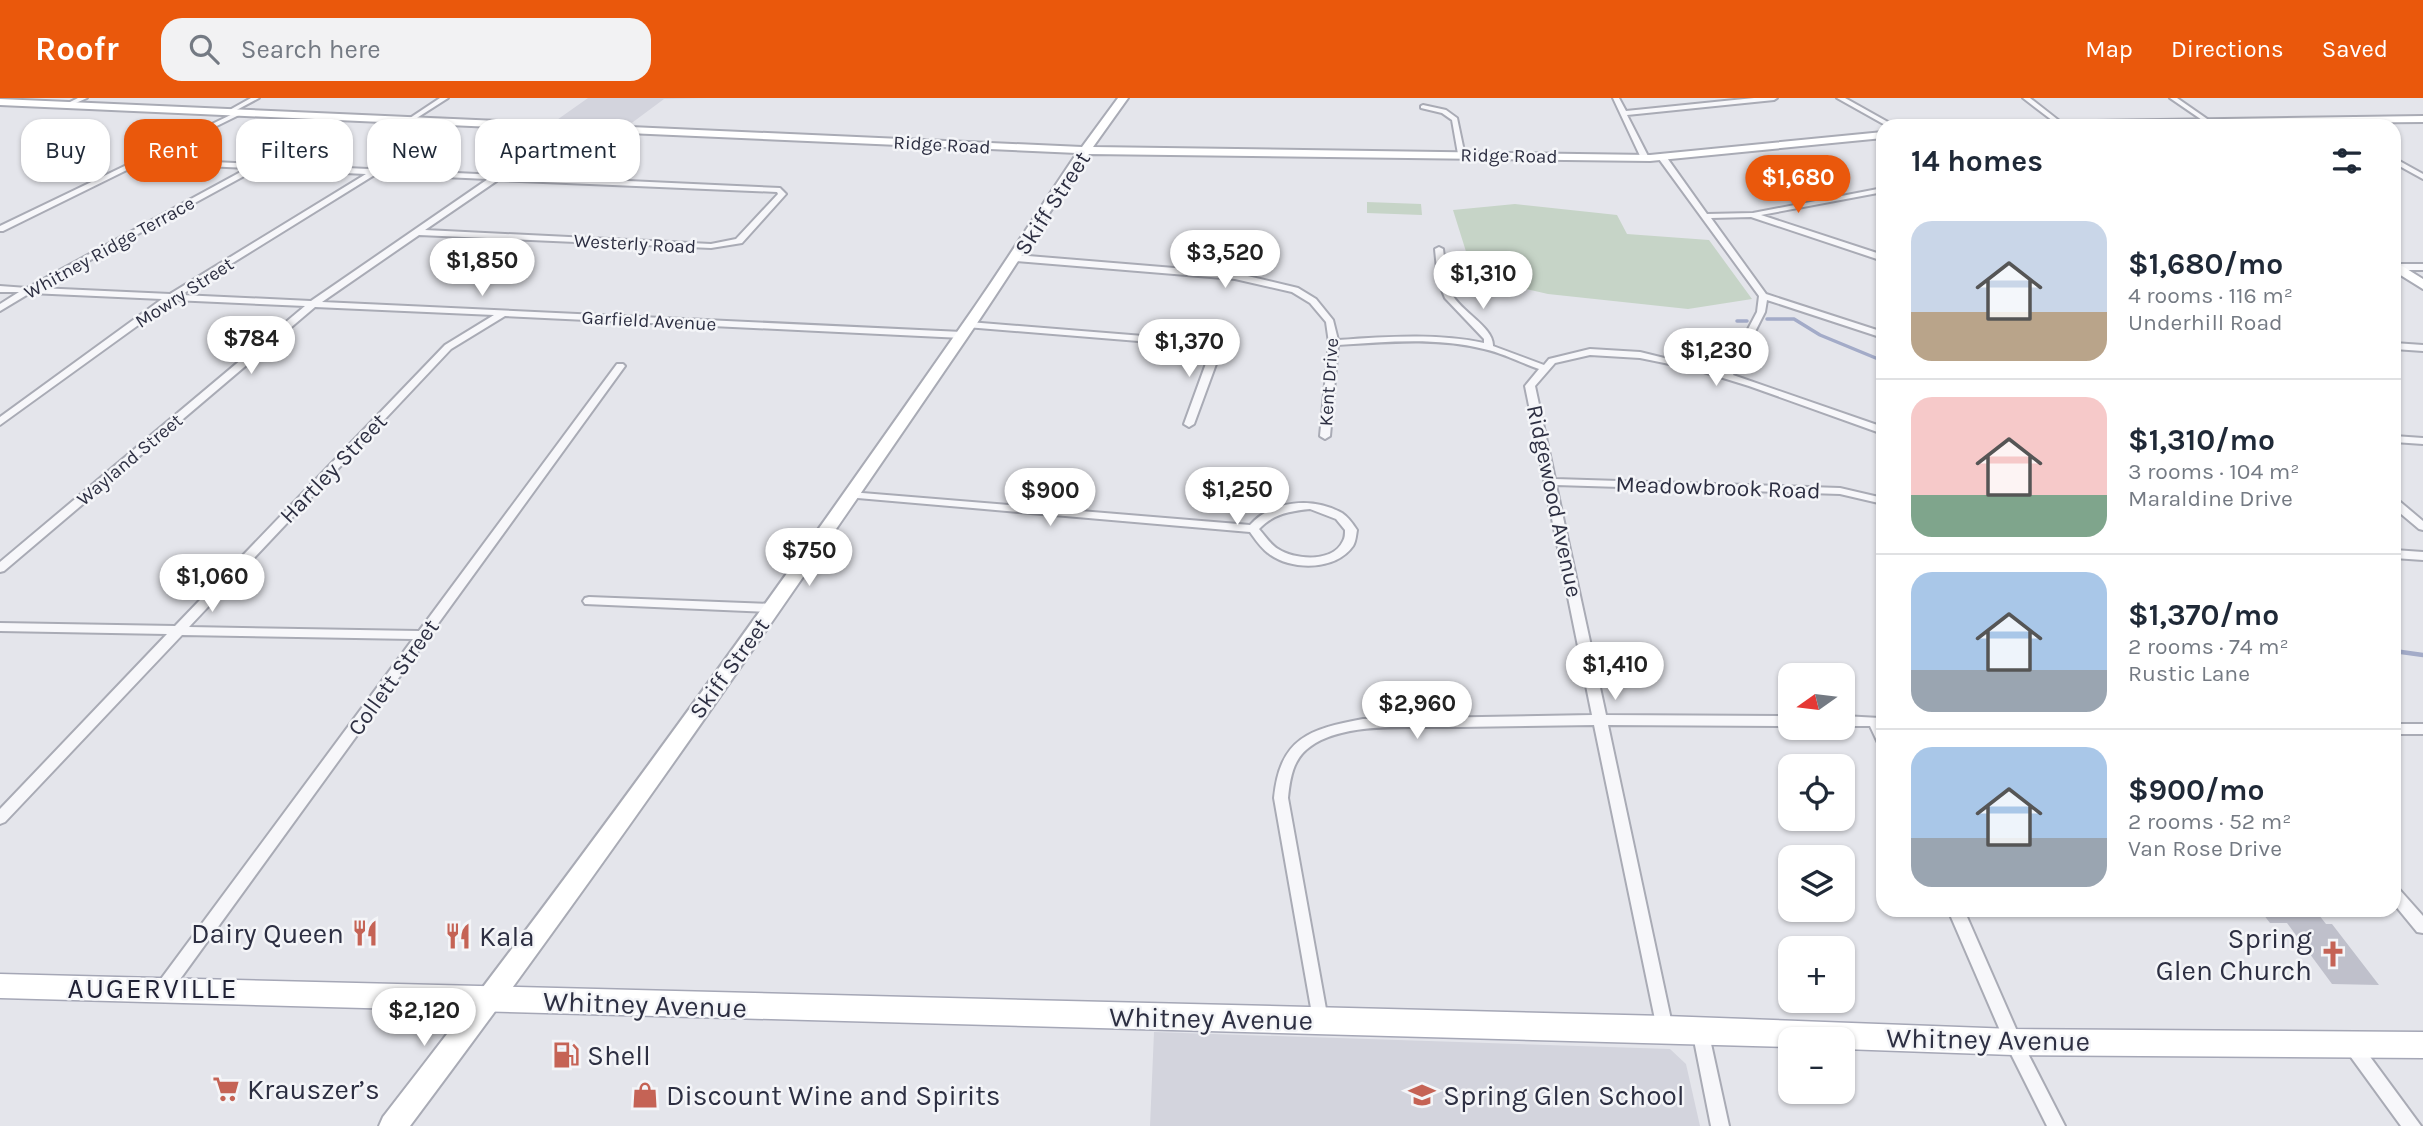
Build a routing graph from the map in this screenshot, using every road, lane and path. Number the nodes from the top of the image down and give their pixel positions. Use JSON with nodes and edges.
{"nodes":[{"id":1,"x":84,"y":98,"type":"edge"},
{"id":2,"x":256,"y":98,"type":"edge"},
{"id":3,"x":445,"y":98,"type":"edge"},
{"id":4,"x":1123,"y":98,"type":"edge"},
{"id":5,"x":1616,"y":98,"type":"edge"},
{"id":6,"x":1774,"y":98,"type":"edge"},
{"id":7,"x":1840,"y":98,"type":"edge"},
{"id":8,"x":2026,"y":98,"type":"edge"},
{"id":9,"x":2173,"y":98,"type":"edge"},
{"id":10,"x":0,"y":102,"type":"edge"},
{"id":11,"x":67,"y":105,"type":"junction"},
{"id":12,"x":1423,"y":107,"type":"dead end"},
{"id":13,"x":234,"y":113,"type":"junction"},
{"id":14,"x":1623,"y":113,"type":"junction"},
{"id":15,"x":2423,"y":118,"type":"edge"},
{"id":16,"x":222,"y":119,"type":"edge"},
{"id":17,"x":385,"y":119,"type":"edge"},
{"id":18,"x":412,"y":119,"type":"edge"},
{"id":19,"x":1879,"y":119,"type":"edge"},
{"id":20,"x":2055,"y":119,"type":"edge"},
{"id":21,"x":2195,"y":119,"type":"edge"},
{"id":22,"x":2401,"y":119,"type":"edge"},
{"id":23,"x":461,"y":122,"type":"edge"},
{"id":24,"x":1876,"y":136,"type":"edge"},
{"id":25,"x":1086,"y":150,"type":"junction"},
{"id":26,"x":1462,"y":154,"type":"junction"},
{"id":27,"x":1662,"y":157,"type":"junction"},
{"id":28,"x":1645,"y":158,"type":"junction"},
{"id":29,"x":2401,"y":164,"type":"edge"},
{"id":30,"x":124,"y":169,"type":"edge"},
{"id":31,"x":367,"y":177,"type":"edge"},
{"id":32,"x":2423,"y":177,"type":"edge"},
{"id":33,"x":236,"y":178,"type":"edge"},
{"id":34,"x":489,"y":182,"type":"edge"},
{"id":35,"x":590,"y":182,"type":"edge"},
{"id":36,"x":1876,"y":194,"type":"edge"},
{"id":37,"x":1752,"y":215,"type":"junction"},
{"id":38,"x":1707,"y":216,"type":"junction"},
{"id":39,"x":0,"y":229,"type":"edge"},
{"id":40,"x":416,"y":232,"type":"junction"},
{"id":41,"x":1439,"y":249,"type":"dead end"},
{"id":42,"x":1876,"y":256,"type":"edge"},
{"id":43,"x":1016,"y":258,"type":"junction"},
{"id":44,"x":2401,"y":266,"type":"edge"},
{"id":45,"x":2423,"y":267,"type":"edge"},
{"id":46,"x":2401,"y":270,"type":"edge"},
{"id":47,"x":2423,"y":285,"type":"edge"},
{"id":48,"x":0,"y":289,"type":"edge"},
{"id":49,"x":27,"y":291,"type":"junction"},
{"id":50,"x":1763,"y":296,"type":"junction"},
{"id":51,"x":170,"y":298,"type":"junction"},
{"id":52,"x":313,"y":304,"type":"junction"},
{"id":53,"x":0,"y":308,"type":"edge"},
{"id":54,"x":502,"y":314,"type":"junction"},
{"id":55,"x":965,"y":330,"type":"junction"},
{"id":56,"x":1876,"y":333,"type":"edge"},
{"id":57,"x":1334,"y":343,"type":"junction"},
{"id":58,"x":1489,"y":345,"type":"junction"},
{"id":59,"x":2401,"y":346,"type":"edge"},
{"id":60,"x":2423,"y":348,"type":"edge"},
{"id":61,"x":620,"y":366,"type":"dead end"},
{"id":62,"x":1541,"y":367,"type":"junction"},
{"id":63,"x":1728,"y":376,"type":"junction"},
{"id":64,"x":0,"y":422,"type":"edge"},
{"id":65,"x":1189,"y":424,"type":"dead end"},
{"id":66,"x":1876,"y":429,"type":"edge"},
{"id":67,"x":1325,"y":436,"type":"dead end"},
{"id":68,"x":2401,"y":439,"type":"edge"},
{"id":69,"x":2423,"y":441,"type":"edge"},
{"id":70,"x":1552,"y":482,"type":"junction"},
{"id":71,"x":849,"y":495,"type":"junction"},
{"id":72,"x":1876,"y":499,"type":"edge"},
{"id":73,"x":2401,"y":508,"type":"edge"},
{"id":74,"x":2423,"y":527,"type":"edge"},
{"id":75,"x":1253,"y":528,"type":"junction"},
{"id":76,"x":2401,"y":554,"type":"edge"},
{"id":77,"x":2423,"y":556,"type":"edge"},
{"id":78,"x":0,"y":568,"type":"edge"},
{"id":79,"x":589,"y":600,"type":"dead end"},
{"id":80,"x":772,"y":608,"type":"junction"},
{"id":81,"x":0,"y":626,"type":"edge"},
{"id":82,"x":177,"y":631,"type":"junction"},
{"id":83,"x":424,"y":635,"type":"junction"},
{"id":84,"x":1601,"y":720,"type":"junction"},
{"id":85,"x":1778,"y":721,"type":"edge"},
{"id":86,"x":1855,"y":721,"type":"edge"},
{"id":87,"x":1876,"y":723,"type":"edge"},
{"id":88,"x":2401,"y":729,"type":"edge"},
{"id":89,"x":2423,"y":729,"type":"edge"},
{"id":90,"x":0,"y":818,"type":"edge"},
{"id":91,"x":2401,"y":901,"type":"edge"},
{"id":92,"x":1959,"y":917,"type":"edge"},
{"id":93,"x":2423,"y":927,"type":"edge"},
{"id":94,"x":0,"y":986,"type":"edge"},
{"id":95,"x":164,"y":988,"type":"junction"},
{"id":96,"x":492,"y":999,"type":"junction"},
{"id":97,"x":1320,"y":1020,"type":"junction"},
{"id":98,"x":1665,"y":1029,"type":"junction"},
{"id":99,"x":1700,"y":1030,"type":"junction"},
{"id":100,"x":2013,"y":1042,"type":"junction"},
{"id":101,"x":2351,"y":1044,"type":"junction"},
{"id":102,"x":2423,"y":1045,"type":"edge"},
{"id":103,"x":393,"y":1126,"type":"edge"},
{"id":104,"x":1720,"y":1126,"type":"edge"},
{"id":105,"x":2056,"y":1126,"type":"edge"},
{"id":106,"x":2412,"y":1126,"type":"edge"}],
"edges":[{"from":1,"to":11,"type":"street"},
{"from":2,"to":13,"type":"street"},
{"from":3,"to":18,"type":"street"},
{"from":4,"to":25,"type":"main road","name":"Skiff Street"},
{"from":5,"to":14,"type":"street"},
{"from":6,"to":14,"type":"street"},
{"from":7,"to":19,"type":"street"},
{"from":8,"to":20,"type":"street"},
{"from":9,"to":21,"type":"street"},
{"from":10,"to":11,"type":"main road","name":"Ridge Road"},
{"from":11,"to":13,"type":"main road","name":"Ridge Road"},
{"from":12,"to":26,"type":"street"},
{"from":13,"to":16,"type":"street"},
{"from":13,"to":17,"type":"main road","name":"Ridge Road"},
{"from":14,"to":28,"type":"street"},
{"from":15,"to":22,"type":"main road"},
{"from":23,"to":25,"type":"main road","name":"Ridge Road"},
{"from":24,"to":27,"type":"main road","name":"Ridge Road"},
{"from":25,"to":26,"type":"main road","name":"Ridge Road"},
{"from":25,"to":43,"type":"main road","name":"Skiff Street"},
{"from":26,"to":28,"type":"main road","name":"Ridge Road"},
{"from":27,"to":28,"type":"main road","name":"Ridge Road"},
{"from":27,"to":38,"type":"street"},
{"from":29,"to":32,"type":"street"},
{"from":30,"to":39,"type":"street"},
{"from":31,"to":51,"type":"street","name":"Mowry Street"},
{"from":33,"to":49,"type":"street","name":"Whitney Ridge Terrace"},
{"from":34,"to":40,"type":"street","name":"Wayland Street"},
{"from":35,"to":40,"type":"street","name":"Westerly Road"},
{"from":36,"to":37,"type":"street"},
{"from":37,"to":38,"type":"street"},
{"from":37,"to":42,"type":"street"},
{"from":38,"to":50,"type":"street"},
{"from":40,"to":52,"type":"street","name":"Wayland Street"},
{"from":41,"to":58,"type":"street"},
{"from":43,"to":55,"type":"main road","name":"Skiff Street"},
{"from":43,"to":57,"type":"street","name":"Kent Drive"},
{"from":44,"to":45,"type":"street"},
{"from":46,"to":47,"type":"main road"},
{"from":48,"to":49,"type":"street","name":"Garfield Avenue"},
{"from":49,"to":51,"type":"street","name":"Garfield Avenue"},
{"from":49,"to":53,"type":"street","name":"Whitney Ridge Terrace"},
{"from":50,"to":56,"type":"street"},
{"from":50,"to":63,"type":"street"},
{"from":51,"to":52,"type":"street","name":"Garfield Avenue"},
{"from":51,"to":64,"type":"street","name":"Mowry Street"},
{"from":52,"to":54,"type":"street","name":"Garfield Avenue"},
{"from":52,"to":78,"type":"street","name":"Wayland Street"},
{"from":54,"to":55,"type":"street","name":"Garfield Avenue"},
{"from":54,"to":82,"type":"street","name":"Hartley Street"},
{"from":55,"to":65,"type":"street","name":"Garfield Avenue"},
{"from":55,"to":71,"type":"main road","name":"Skiff Street"},
{"from":57,"to":58,"type":"street"},
{"from":57,"to":67,"type":"street","name":"Kent Drive"},
{"from":58,"to":62,"type":"street"},
{"from":59,"to":60,"type":"street"},
{"from":61,"to":83,"type":"street","name":"Collett Street"},
{"from":62,"to":63,"type":"street"},
{"from":62,"to":70,"type":"street","name":"Ridgewood Avenue"},
{"from":63,"to":66,"type":"street"},
{"from":68,"to":69,"type":"street"},
{"from":70,"to":72,"type":"street","name":"Meadowbrook Road"},
{"from":70,"to":84,"type":"street","name":"Ridgewood Avenue"},
{"from":71,"to":75,"type":"street"},
{"from":71,"to":80,"type":"main road","name":"Skiff Street"},
{"from":73,"to":74,"type":"street"},
{"from":75,"to":75,"type":"street"},
{"from":76,"to":77,"type":"street"},
{"from":79,"to":80,"type":"street"},
{"from":80,"to":96,"type":"main road","name":"Skiff Street"},
{"from":81,"to":82,"type":"street"},
{"from":82,"to":83,"type":"street"},
{"from":82,"to":90,"type":"street","name":"Hartley Street"},
{"from":83,"to":95,"type":"street","name":"Collett Street"},
{"from":84,"to":85,"type":"street"},
{"from":84,"to":97,"type":"street"},
{"from":84,"to":98,"type":"street","name":"Ridgewood Avenue"},
{"from":86,"to":87,"type":"street"},
{"from":88,"to":89,"type":"street"},
{"from":91,"to":93,"type":"street"},
{"from":92,"to":100,"type":"street"},
{"from":94,"to":95,"type":"main road","name":"Whitney Avenue"},
{"from":95,"to":96,"type":"main road","name":"Whitney Avenue"},
{"from":96,"to":97,"type":"main road","name":"Whitney Avenue"},
{"from":96,"to":103,"type":"main road","name":"Skiff Street"},
{"from":97,"to":98,"type":"main road","name":"Whitney Avenue"},
{"from":98,"to":99,"type":"main road","name":"Whitney Avenue"},
{"from":99,"to":100,"type":"main road","name":"Whitney Avenue"},
{"from":99,"to":104,"type":"street"},
{"from":100,"to":101,"type":"main road","name":"Whitney Avenue"},
{"from":100,"to":105,"type":"street"},
{"from":101,"to":102,"type":"main road","name":"Whitney Avenue"},
{"from":101,"to":106,"type":"street"}]}
